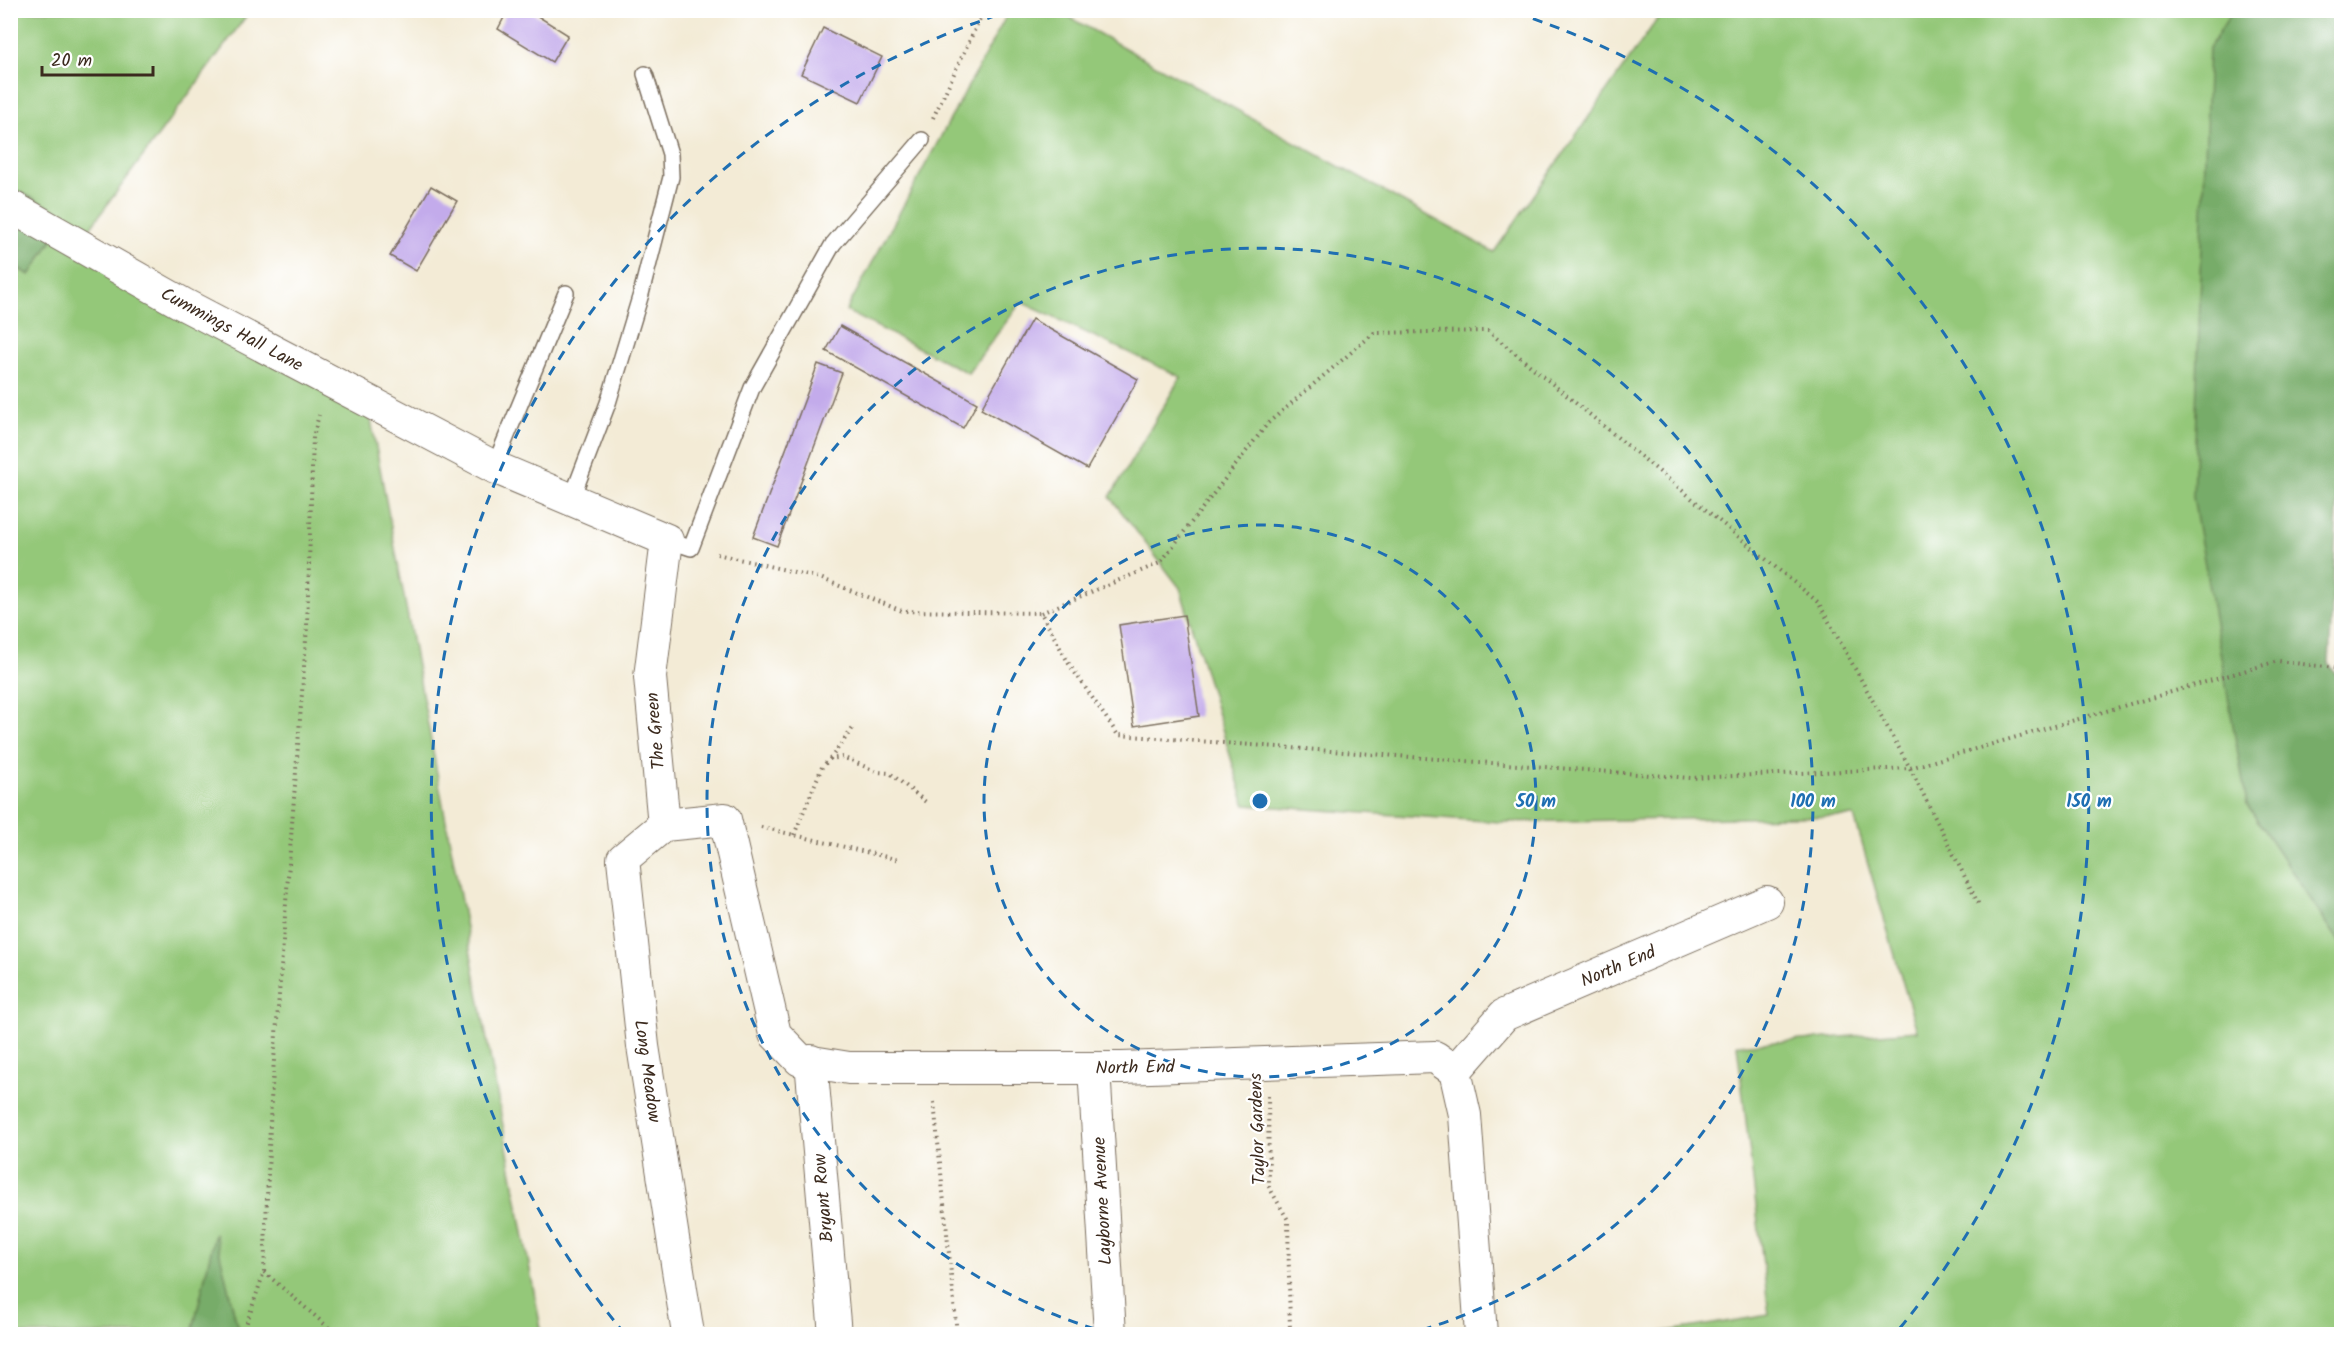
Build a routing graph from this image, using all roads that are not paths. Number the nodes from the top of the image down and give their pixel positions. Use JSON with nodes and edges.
{"nodes":[{"id":1,"x":645,"y":74,"type":"dead end"},
{"id":2,"x":922,"y":140,"type":"road end"},
{"id":3,"x":10,"y":206,"type":"edge"},
{"id":4,"x":566,"y":293,"type":"dead end"},
{"id":5,"x":494,"y":467,"type":"junction"},
{"id":6,"x":572,"y":500,"type":"junction"},
{"id":7,"x":679,"y":544,"type":"junction"},
{"id":8,"x":664,"y":825,"type":"junction"},
{"id":9,"x":1767,"y":902,"type":"dead end"},
{"id":10,"x":810,"y":1061,"type":"junction"},
{"id":11,"x":1094,"y":1068,"type":"junction"},
{"id":12,"x":1455,"y":1071,"type":"junction"},
{"id":13,"x":688,"y":1335,"type":"edge"},
{"id":14,"x":835,"y":1335,"type":"edge"},
{"id":15,"x":1110,"y":1335,"type":"edge"},
{"id":16,"x":1481,"y":1335,"type":"edge"}],
"edges":[{"from":1,"to":6,"type":"lane"},
{"from":2,"to":7,"type":"lane"},
{"from":3,"to":5,"type":"street","name":"Cummings Hall Lane"},
{"from":4,"to":5,"type":"lane"},
{"from":5,"to":6,"type":"street"},
{"from":6,"to":7,"type":"street"},
{"from":7,"to":8,"type":"street","name":"The Green"},
{"from":8,"to":10,"type":"street"},
{"from":8,"to":13,"type":"street","name":"Long Meadow"},
{"from":9,"to":12,"type":"street","name":"North End"},
{"from":10,"to":11,"type":"street","name":"North End"},
{"from":10,"to":14,"type":"street","name":"Bryant Row"},
{"from":11,"to":12,"type":"street","name":"North End"},
{"from":11,"to":15,"type":"street","name":"Layborne Avenue"},
{"from":12,"to":16,"type":"street"}]}
